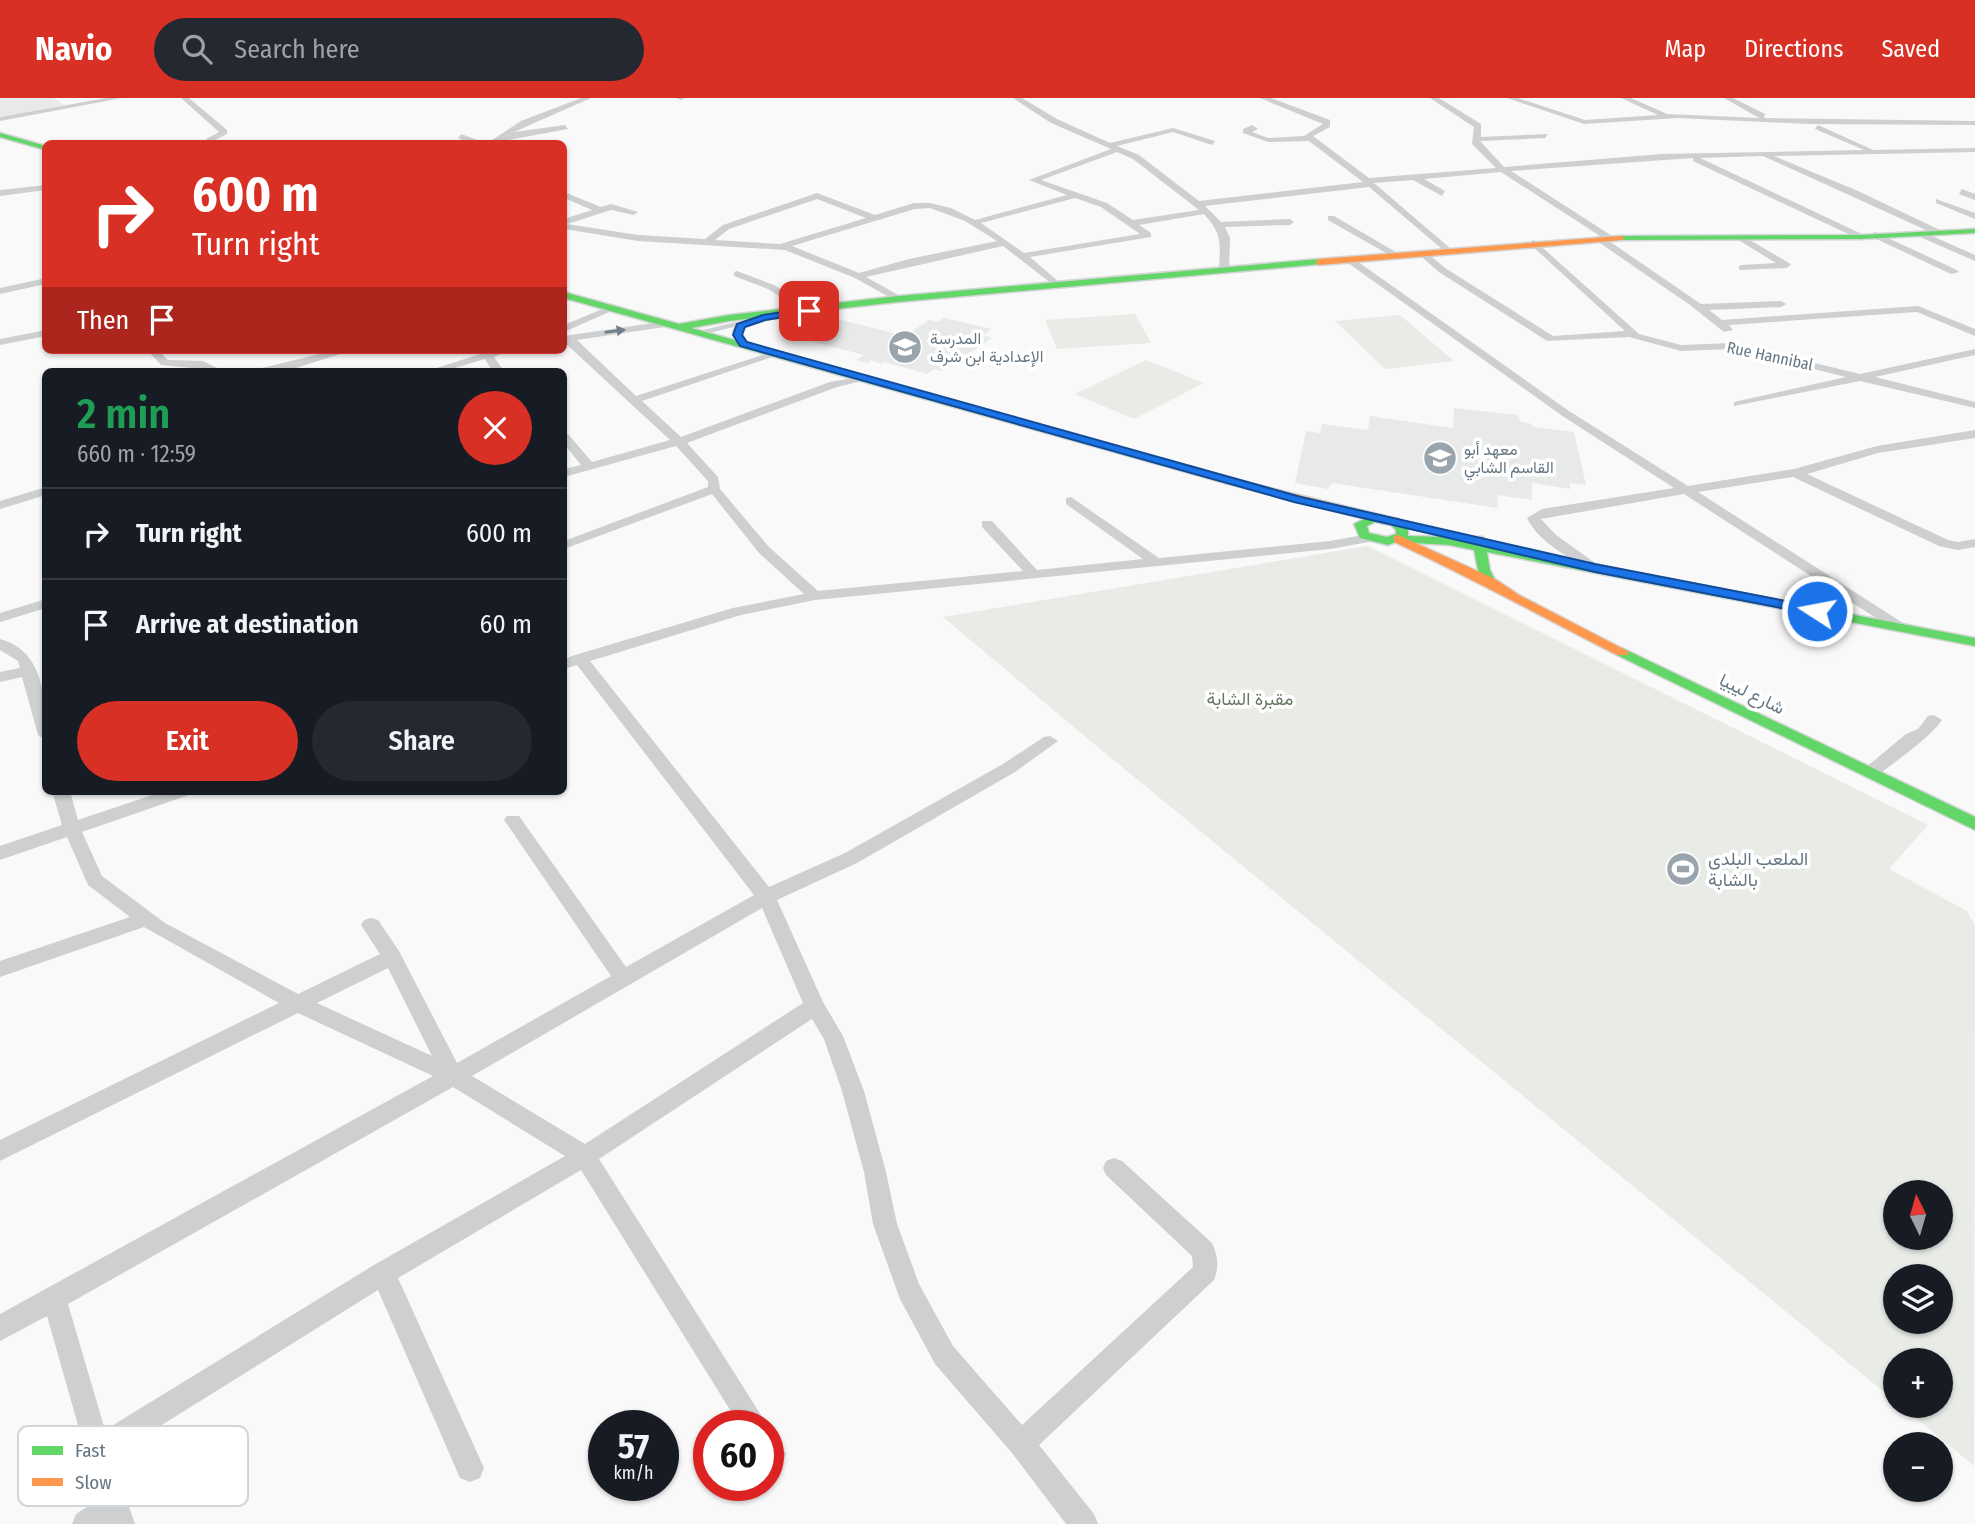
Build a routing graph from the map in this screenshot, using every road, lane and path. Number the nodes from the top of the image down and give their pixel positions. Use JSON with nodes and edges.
{"nodes":[{"id":1,"x":118,"y":98,"type":"edge"},
{"id":2,"x":185,"y":98,"type":"edge"},
{"id":3,"x":587,"y":98,"type":"edge"},
{"id":4,"x":602,"y":98,"type":"edge"},
{"id":5,"x":1017,"y":98,"type":"edge"},
{"id":6,"x":1264,"y":98,"type":"edge"},
{"id":7,"x":1434,"y":98,"type":"edge"},
{"id":8,"x":1511,"y":98,"type":"edge"},
{"id":9,"x":1625,"y":98,"type":"edge"},
{"id":10,"x":1728,"y":98,"type":"edge"},
{"id":11,"x":576,"y":101,"type":"junction"},
{"id":12,"x":1667,"y":116,"type":"junction"},
{"id":13,"x":0,"y":119,"type":"edge"},
{"id":14,"x":1766,"y":119,"type":"junction"},
{"id":15,"x":1808,"y":122,"type":"junction"},
{"id":16,"x":1975,"y":123,"type":"edge"},
{"id":17,"x":1931,"y":124,"type":"junction"},
{"id":18,"x":565,"y":127,"type":"dead end"},
{"id":19,"x":1252,"y":127,"type":"dead end"},
{"id":20,"x":1952,"y":134,"type":"dead end"},
{"id":21,"x":0,"y":135,"type":"edge"},
{"id":22,"x":461,"y":136,"type":"dead end"},
{"id":23,"x":1545,"y":136,"type":"dead end"},
{"id":24,"x":499,"y":137,"type":"junction"},
{"id":25,"x":1311,"y":138,"type":"junction"},
{"id":26,"x":1477,"y":139,"type":"junction"},
{"id":27,"x":1962,"y":139,"type":"dead end"},
{"id":28,"x":211,"y":140,"type":"edge"},
{"id":29,"x":470,"y":140,"type":"edge"},
{"id":30,"x":495,"y":140,"type":"edge"},
{"id":31,"x":1212,"y":143,"type":"dead end"},
{"id":32,"x":42,"y":147,"type":"edge"},
{"id":33,"x":1113,"y":147,"type":"junction"},
{"id":34,"x":1975,"y":148,"type":"edge"},
{"id":35,"x":1875,"y":151,"type":"junction"},
{"id":36,"x":1765,"y":155,"type":"junction"},
{"id":37,"x":1691,"y":156,"type":"junction"},
{"id":38,"x":1503,"y":169,"type":"junction"},
{"id":39,"x":1415,"y":177,"type":"junction"},
{"id":40,"x":1369,"y":182,"type":"junction"},
{"id":41,"x":42,"y":188,"type":"edge"},
{"id":42,"x":1962,"y":192,"type":"dead end"},
{"id":43,"x":0,"y":193,"type":"edge"},
{"id":44,"x":1442,"y":193,"type":"dead end"},
{"id":45,"x":1075,"y":195,"type":"junction"},
{"id":46,"x":567,"y":196,"type":"edge"},
{"id":47,"x":1975,"y":197,"type":"edge"},
{"id":48,"x":1939,"y":201,"type":"dead end"},
{"id":49,"x":1202,"y":208,"type":"junction"},
{"id":50,"x":599,"y":209,"type":"junction"},
{"id":51,"x":634,"y":212,"type":"dead end"},
{"id":52,"x":1975,"y":216,"type":"edge"},
{"id":53,"x":874,"y":218,"type":"junction"},
{"id":54,"x":1331,"y":218,"type":"dead end"},
{"id":55,"x":1290,"y":222,"type":"dead end"},
{"id":56,"x":567,"y":223,"type":"edge"},
{"id":57,"x":973,"y":223,"type":"junction"},
{"id":58,"x":1133,"y":223,"type":"junction"},
{"id":59,"x":567,"y":225,"type":"edge"},
{"id":60,"x":1220,"y":225,"type":"junction"},
{"id":61,"x":1975,"y":231,"type":"edge"},
{"id":62,"x":1920,"y":233,"type":"junction"},
{"id":63,"x":1939,"y":233,"type":"junction"},
{"id":64,"x":1868,"y":236,"type":"junction"},
{"id":65,"x":1604,"y":239,"type":"junction"},
{"id":66,"x":1743,"y":239,"type":"junction"},
{"id":67,"x":707,"y":242,"type":"junction"},
{"id":68,"x":1002,"y":243,"type":"junction"},
{"id":69,"x":1534,"y":243,"type":"junction"},
{"id":70,"x":780,"y":247,"type":"junction"},
{"id":71,"x":1448,"y":251,"type":"junction"},
{"id":72,"x":1422,"y":253,"type":"junction"},
{"id":73,"x":1395,"y":255,"type":"junction"},
{"id":74,"x":1022,"y":256,"type":"junction"},
{"id":75,"x":1975,"y":258,"type":"edge"},
{"id":76,"x":1351,"y":261,"type":"junction"},
{"id":77,"x":1742,"y":268,"type":"dead end"},
{"id":78,"x":1224,"y":270,"type":"junction"},
{"id":79,"x":1954,"y":272,"type":"dead end"},
{"id":80,"x":737,"y":274,"type":"dead end"},
{"id":81,"x":858,"y":276,"type":"junction"},
{"id":82,"x":42,"y":282,"type":"edge"},
{"id":83,"x":1056,"y":284,"type":"junction"},
{"id":84,"x":0,"y":290,"type":"edge"},
{"id":85,"x":567,"y":296,"type":"edge"},
{"id":86,"x":898,"y":299,"type":"junction"},
{"id":87,"x":1782,"y":304,"type":"dead end"},
{"id":88,"x":1699,"y":307,"type":"junction"},
{"id":89,"x":611,"y":309,"type":"junction"},
{"id":90,"x":809,"y":311,"type":"junction"},
{"id":91,"x":785,"y":313,"type":"junction"},
{"id":92,"x":763,"y":318,"type":"junction"},
{"id":93,"x":1720,"y":323,"type":"junction"},
{"id":94,"x":674,"y":325,"type":"junction"},
{"id":95,"x":1975,"y":326,"type":"edge"},
{"id":96,"x":1963,"y":327,"type":"junction"},
{"id":97,"x":700,"y":332,"type":"junction"},
{"id":98,"x":1975,"y":333,"type":"edge"},
{"id":99,"x":42,"y":334,"type":"edge"},
{"id":100,"x":567,"y":334,"type":"edge"},
{"id":101,"x":567,"y":335,"type":"edge"},
{"id":102,"x":1635,"y":335,"type":"junction"},
{"id":103,"x":567,"y":337,"type":"edge"},
{"id":104,"x":0,"y":342,"type":"edge"},
{"id":105,"x":743,"y":344,"type":"junction"},
{"id":106,"x":1747,"y":348,"type":"junction"},
{"id":107,"x":1975,"y":352,"type":"edge"},
{"id":108,"x":779,"y":353,"type":"junction"},
{"id":109,"x":156,"y":354,"type":"edge"},
{"id":110,"x":334,"y":354,"type":"edge"},
{"id":111,"x":487,"y":354,"type":"joint"},
{"id":112,"x":211,"y":368,"type":"edge"},
{"id":113,"x":276,"y":368,"type":"edge"},
{"id":114,"x":439,"y":368,"type":"edge"},
{"id":115,"x":496,"y":368,"type":"edge"},
{"id":116,"x":1864,"y":378,"type":"junction"},
{"id":117,"x":864,"y":379,"type":"junction"},
{"id":118,"x":634,"y":400,"type":"junction"},
{"id":119,"x":1738,"y":404,"type":"dead end"},
{"id":120,"x":1975,"y":405,"type":"edge"},
{"id":121,"x":1975,"y":434,"type":"edge"},
{"id":122,"x":567,"y":441,"type":"edge"},
{"id":123,"x":679,"y":442,"type":"junction"},
{"id":124,"x":587,"y":464,"type":"junction"},
{"id":125,"x":567,"y":471,"type":"edge"},
{"id":126,"x":1795,"y":473,"type":"junction"},
{"id":127,"x":714,"y":489,"type":"junction"},
{"id":128,"x":1686,"y":490,"type":"junction"},
{"id":129,"x":42,"y":492,"type":"edge"},
{"id":130,"x":1298,"y":500,"type":"junction"},
{"id":131,"x":1071,"y":501,"type":"dead end"},
{"id":132,"x":0,"y":505,"type":"edge"},
{"id":133,"x":1385,"y":519,"type":"junction"},
{"id":134,"x":987,"y":524,"type":"dead end"},
{"id":135,"x":1366,"y":536,"type":"junction"},
{"id":136,"x":1393,"y":540,"type":"junction"},
{"id":137,"x":1975,"y":543,"type":"edge"},
{"id":138,"x":567,"y":544,"type":"edge"},
{"id":139,"x":1481,"y":544,"type":"junction"},
{"id":140,"x":1156,"y":562,"type":"junction"},
{"id":141,"x":1595,"y":568,"type":"junction"},
{"id":142,"x":1034,"y":575,"type":"junction"},
{"id":143,"x":1490,"y":582,"type":"junction"},
{"id":144,"x":815,"y":596,"type":"junction"},
{"id":145,"x":1514,"y":598,"type":"junction"},
{"id":146,"x":42,"y":604,"type":"edge"},
{"id":147,"x":0,"y":618,"type":"edge"},
{"id":148,"x":1898,"y":626,"type":"junction"},
{"id":149,"x":1975,"y":642,"type":"edge"},
{"id":150,"x":0,"y":644,"type":"edge"},
{"id":151,"x":572,"y":661,"type":"edge"},
{"id":152,"x":30,"y":670,"type":"junction"},
{"id":153,"x":0,"y":677,"type":"edge"},
{"id":154,"x":1934,"y":720,"type":"dead end"},
{"id":155,"x":42,"y":721,"type":"edge"},
{"id":156,"x":1050,"y":741,"type":"dead end"},
{"id":157,"x":1870,"y":773,"type":"junction"},
{"id":158,"x":62,"y":795,"type":"edge"},
{"id":159,"x":171,"y":795,"type":"edge"},
{"id":160,"x":513,"y":820,"type":"dead end"},
{"id":161,"x":1975,"y":824,"type":"edge"},
{"id":162,"x":72,"y":829,"type":"junction"},
{"id":163,"x":0,"y":853,"type":"edge"},
{"id":164,"x":766,"y":897,"type":"junction"},
{"id":165,"x":146,"y":919,"type":"junction"},
{"id":166,"x":371,"y":925,"type":"dead end"},
{"id":167,"x":393,"y":957,"type":"junction"},
{"id":168,"x":0,"y":969,"type":"edge"},
{"id":169,"x":623,"y":978,"type":"junction"},
{"id":170,"x":299,"y":1004,"type":"junction"},
{"id":171,"x":815,"y":1006,"type":"junction"},
{"id":172,"x":453,"y":1076,"type":"junction"},
{"id":173,"x":0,"y":1151,"type":"edge"},
{"id":174,"x":585,"y":1156,"type":"junction"},
{"id":175,"x":1114,"y":1168,"type":"dead end"},
{"id":176,"x":383,"y":1273,"type":"junction"},
{"id":177,"x":54,"y":1298,"type":"junction"},
{"id":178,"x":0,"y":1328,"type":"edge"},
{"id":179,"x":745,"y":1410,"type":"edge"},
{"id":180,"x":90,"y":1426,"type":"edge"},
{"id":181,"x":136,"y":1426,"type":"edge"},
{"id":182,"x":1021,"y":1444,"type":"junction"},
{"id":183,"x":470,"y":1468,"type":"dead end"},
{"id":184,"x":118,"y":1515,"type":"edge"},
{"id":185,"x":86,"y":1524,"type":"edge"},
{"id":186,"x":1084,"y":1524,"type":"edge"}],
"edges":[{"from":1,"to":13,"type":"street"},
{"from":2,"to":28,"type":"street"},
{"from":3,"to":11,"type":"street"},
{"from":4,"to":11,"type":"street"},
{"from":5,"to":33,"type":"street"},
{"from":6,"to":25,"type":"street"},
{"from":7,"to":26,"type":"street"},
{"from":8,"to":12,"type":"street"},
{"from":9,"to":12,"type":"street"},
{"from":10,"to":14,"type":"street"},
{"from":11,"to":24,"type":"street"},
{"from":12,"to":14,"type":"street"},
{"from":14,"to":15,"type":"street"},
{"from":15,"to":17,"type":"street"},
{"from":15,"to":35,"type":"street"},
{"from":16,"to":17,"type":"street"},
{"from":17,"to":20,"type":"street"},
{"from":18,"to":24,"type":"street"},
{"from":19,"to":25,"type":"street"},
{"from":21,"to":32,"type":"main road"},
{"from":22,"to":29,"type":"street"},
{"from":23,"to":26,"type":"street"},
{"from":24,"to":30,"type":"street"},
{"from":25,"to":40,"type":"street"},
{"from":26,"to":38,"type":"street"},
{"from":27,"to":34,"type":"street"},
{"from":31,"to":33,"type":"street"},
{"from":33,"to":45,"type":"street"},
{"from":33,"to":49,"type":"street"},
{"from":34,"to":35,"type":"street"},
{"from":35,"to":36,"type":"street"},
{"from":36,"to":37,"type":"street"},
{"from":36,"to":63,"type":"street"},
{"from":37,"to":38,"type":"street"},
{"from":37,"to":64,"type":"street"},
{"from":38,"to":39,"type":"street"},
{"from":38,"to":65,"type":"street"},
{"from":39,"to":40,"type":"street"},
{"from":39,"to":44,"type":"street"},
{"from":40,"to":49,"type":"street"},
{"from":40,"to":71,"type":"street"},
{"from":41,"to":43,"type":"street"},
{"from":42,"to":47,"type":"street"},
{"from":45,"to":57,"type":"street"},
{"from":45,"to":58,"type":"street"},
{"from":46,"to":50,"type":"street"},
{"from":48,"to":52,"type":"street"},
{"from":49,"to":58,"type":"street"},
{"from":49,"to":60,"type":"street"},
{"from":50,"to":51,"type":"street"},
{"from":50,"to":56,"type":"street"},
{"from":53,"to":57,"type":"street"},
{"from":53,"to":67,"type":"street"},
{"from":53,"to":70,"type":"street"},
{"from":54,"to":73,"type":"street"},
{"from":55,"to":60,"type":"street"},
{"from":57,"to":68,"type":"street"},
{"from":58,"to":74,"type":"street"},
{"from":59,"to":67,"type":"street"},
{"from":60,"to":78,"type":"street"},
{"from":61,"to":63,"type":"main road"},
{"from":62,"to":63,"type":"main road"},
{"from":62,"to":64,"type":"main road"},
{"from":62,"to":75,"type":"street"},
{"from":64,"to":66,"type":"main road"},
{"from":64,"to":79,"type":"street"},
{"from":65,"to":66,"type":"main road"},
{"from":65,"to":69,"type":"main road"},
{"from":65,"to":88,"type":"street"},
{"from":66,"to":77,"type":"street"},
{"from":67,"to":70,"type":"street"},
{"from":68,"to":74,"type":"street"},
{"from":68,"to":81,"type":"street"},
{"from":69,"to":71,"type":"main road"},
{"from":69,"to":102,"type":"street"},
{"from":70,"to":81,"type":"street"},
{"from":71,"to":72,"type":"main road"},
{"from":72,"to":73,"type":"main road"},
{"from":72,"to":102,"type":"street","name":"Rue Hannibal"},
{"from":73,"to":76,"type":"main road"},
{"from":74,"to":83,"type":"street"},
{"from":76,"to":78,"type":"main road"},
{"from":76,"to":128,"type":"street"},
{"from":78,"to":83,"type":"main road"},
{"from":80,"to":90,"type":"street"},
{"from":81,"to":86,"type":"street"},
{"from":82,"to":84,"type":"street"},
{"from":83,"to":86,"type":"main road"},
{"from":85,"to":89,"type":"main road"},
{"from":86,"to":90,"type":"main road"},
{"from":87,"to":88,"type":"street"},
{"from":88,"to":93,"type":"street"},
{"from":89,"to":94,"type":"main road"},
{"from":89,"to":100,"type":"street"},
{"from":90,"to":91,"type":"main road"},
{"from":91,"to":92,"type":"street"},
{"from":91,"to":94,"type":"main road"},
{"from":92,"to":97,"type":"street"},
{"from":92,"to":105,"type":"street"},
{"from":93,"to":96,"type":"street"},
{"from":93,"to":106,"type":"street"},
{"from":94,"to":97,"type":"main road"},
{"from":101,"to":94,"type":"street","one_way":true},
{"from":95,"to":96,"type":"street"},
{"from":96,"to":98,"type":"street"},
{"from":97,"to":105,"type":"main road"},
{"from":99,"to":104,"type":"street"},
{"from":102,"to":106,"type":"street","name":"Rue Hannibal"},
{"from":103,"to":118,"type":"street"},
{"from":105,"to":108,"type":"main road"},
{"from":106,"to":116,"type":"street","name":"Rue Hannibal"},
{"from":107,"to":116,"type":"street"},
{"from":108,"to":117,"type":"main road"},
{"from":108,"to":118,"type":"street"},
{"from":109,"to":112,"type":"street"},
{"from":110,"to":113,"type":"street"},
{"from":111,"to":114,"type":"street"},
{"from":111,"to":115,"type":"street"},
{"from":116,"to":119,"type":"street"},
{"from":116,"to":120,"type":"street","name":"Rue Hannibal"},
{"from":117,"to":123,"type":"street"},
{"from":117,"to":130,"type":"main road"},
{"from":118,"to":123,"type":"street"},
{"from":121,"to":126,"type":"street"},
{"from":122,"to":124,"type":"street"},
{"from":123,"to":124,"type":"street"},
{"from":123,"to":127,"type":"street"},
{"from":124,"to":125,"type":"street"},
{"from":126,"to":128,"type":"street"},
{"from":126,"to":137,"type":"street"},
{"from":127,"to":138,"type":"street"},
{"from":127,"to":144,"type":"street"},
{"from":128,"to":141,"type":"street"},
{"from":128,"to":148,"type":"street"},
{"from":129,"to":132,"type":"street"},
{"from":130,"to":133,"type":"main road"},
{"from":130,"to":135,"type":"main road"},
{"from":131,"to":140,"type":"street"},
{"from":133,"to":135,"type":"main road"},
{"from":133,"to":136,"type":"main road"},
{"from":133,"to":139,"type":"main road"},
{"from":134,"to":142,"type":"street"},
{"from":135,"to":136,"type":"main road"},
{"from":135,"to":140,"type":"street"},
{"from":136,"to":139,"type":"main road"},
{"from":136,"to":143,"type":"main road","name":"شارع ليبيا"},
{"from":136,"to":145,"type":"main road","name":"شارع ليبيا"},
{"from":139,"to":141,"type":"main road"},
{"from":139,"to":143,"type":"main road"},
{"from":140,"to":142,"type":"street"},
{"from":141,"to":148,"type":"main road"},
{"from":142,"to":144,"type":"street"},
{"from":143,"to":145,"type":"main road","name":"شارع ليبيا"},
{"from":144,"to":151,"type":"street"},
{"from":145,"to":157,"type":"main road","name":"شارع ليبيا"},
{"from":146,"to":147,"type":"street"},
{"from":148,"to":149,"type":"main road"},
{"from":150,"to":152,"type":"street"},
{"from":151,"to":164,"type":"street"},
{"from":152,"to":153,"type":"street"},
{"from":152,"to":155,"type":"street"},
{"from":154,"to":157,"type":"street"},
{"from":156,"to":164,"type":"street"},
{"from":157,"to":161,"type":"main road","name":"شارع ليبيا"},
{"from":158,"to":162,"type":"street"},
{"from":159,"to":162,"type":"street"},
{"from":160,"to":169,"type":"street"},
{"from":162,"to":163,"type":"street"},
{"from":162,"to":165,"type":"street"},
{"from":164,"to":169,"type":"street"},
{"from":164,"to":171,"type":"street"},
{"from":165,"to":168,"type":"street"},
{"from":165,"to":170,"type":"street"},
{"from":166,"to":167,"type":"street"},
{"from":167,"to":170,"type":"street"},
{"from":167,"to":172,"type":"street"},
{"from":169,"to":172,"type":"street"},
{"from":170,"to":172,"type":"street"},
{"from":170,"to":173,"type":"street"},
{"from":171,"to":174,"type":"street"},
{"from":171,"to":182,"type":"street"},
{"from":172,"to":174,"type":"street"},
{"from":172,"to":177,"type":"street"},
{"from":174,"to":176,"type":"street"},
{"from":174,"to":179,"type":"street"},
{"from":175,"to":182,"type":"street"},
{"from":176,"to":181,"type":"street"},
{"from":176,"to":183,"type":"street"},
{"from":177,"to":178,"type":"street"},
{"from":177,"to":180,"type":"street"},
{"from":182,"to":186,"type":"street"},
{"from":184,"to":185,"type":"street"}]}
